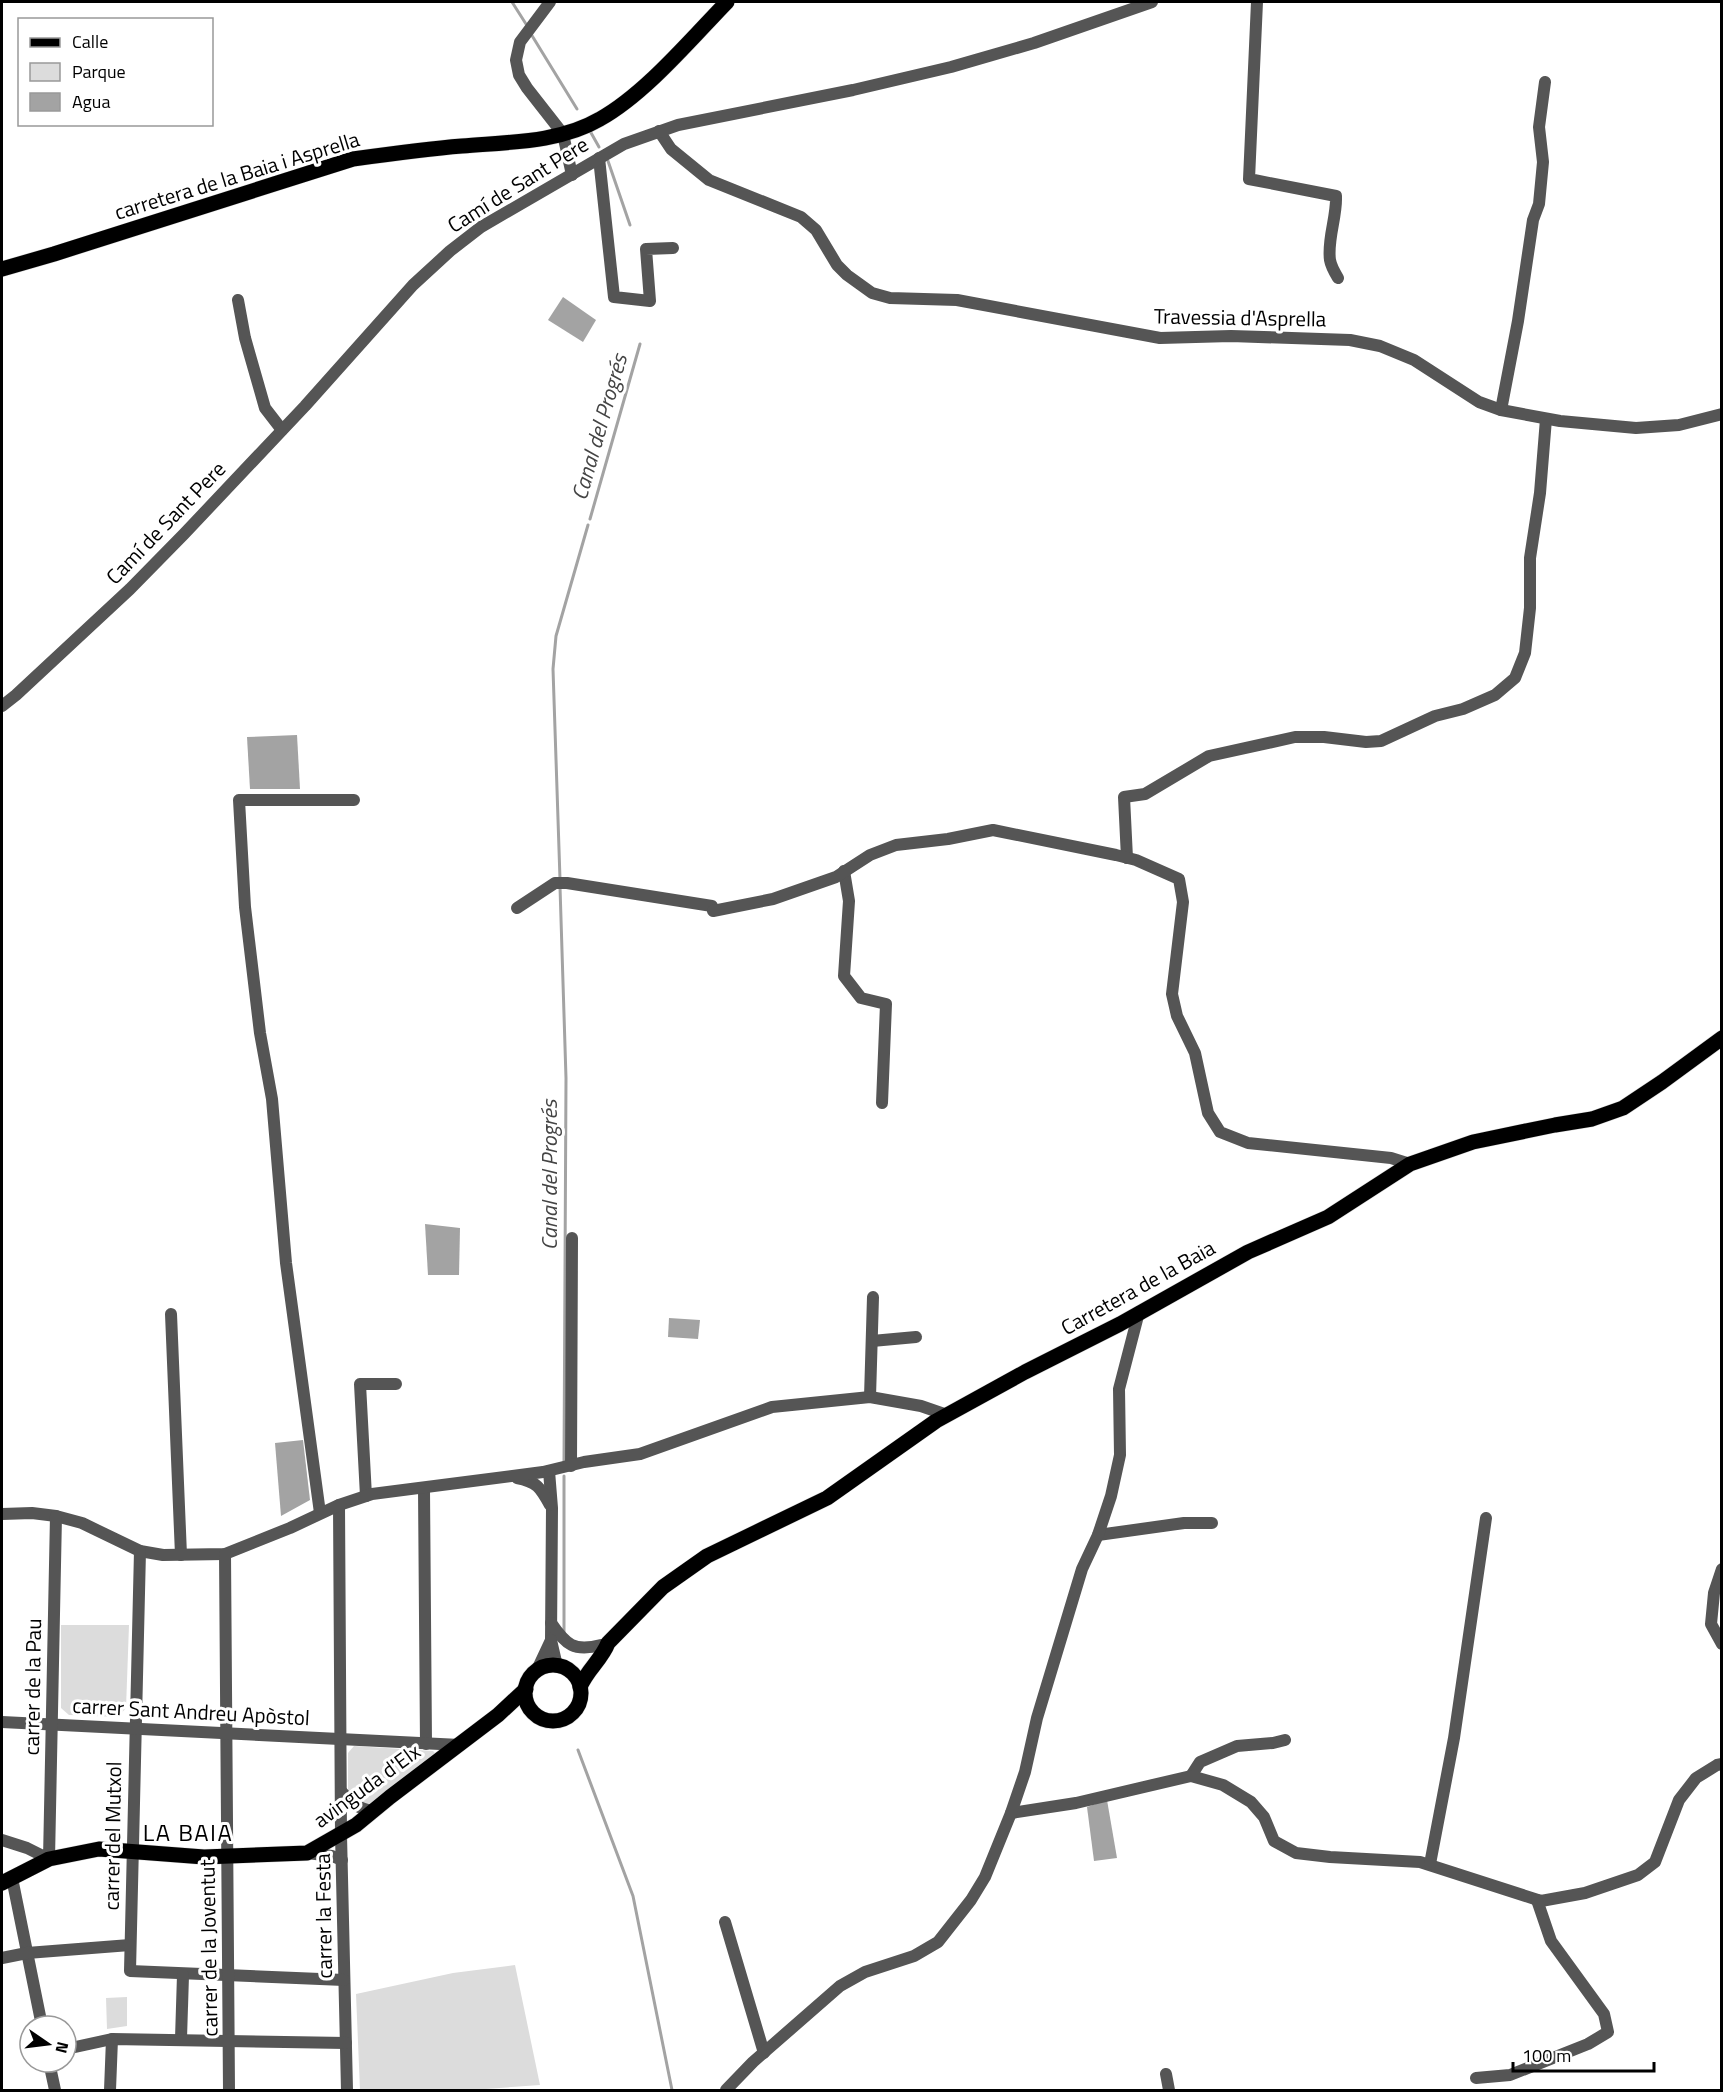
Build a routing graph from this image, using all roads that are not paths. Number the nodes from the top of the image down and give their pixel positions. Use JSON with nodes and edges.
{"nodes":[{"id":1,"x":550,"y":2,"type":"edge"},
{"id":2,"x":728,"y":2,"type":"edge"},
{"id":3,"x":1152,"y":2,"type":"edge"},
{"id":4,"x":1257,"y":2,"type":"edge"},
{"id":5,"x":1545,"y":82,"type":"dead end"},
{"id":6,"x":659,"y":131,"type":"junction"},
{"id":7,"x":563,"y":134,"type":"junction"},
{"id":8,"x":599,"y":158,"type":"junction"},
{"id":9,"x":572,"y":174,"type":"junction"},
{"id":10,"x":674,"y":248,"type":"dead end"},
{"id":11,"x":2,"y":269,"type":"edge"},
{"id":12,"x":1338,"y":278,"type":"dead end"},
{"id":13,"x":238,"y":300,"type":"dead end"},
{"id":14,"x":1501,"y":410,"type":"junction"},
{"id":15,"x":1722,"y":414,"type":"edge"},
{"id":16,"x":1546,"y":419,"type":"junction"},
{"id":17,"x":282,"y":430,"type":"junction"},
{"id":18,"x":2,"y":706,"type":"edge"},
{"id":19,"x":354,"y":800,"type":"dead end"},
{"id":20,"x":1127,"y":858,"type":"junction"},
{"id":21,"x":844,"y":871,"type":"junction"},
{"id":22,"x":517,"y":908,"type":"dead end"},
{"id":23,"x":1722,"y":1038,"type":"edge"},
{"id":24,"x":882,"y":1103,"type":"dead end"},
{"id":25,"x":1410,"y":1164,"type":"junction"},
{"id":26,"x":572,"y":1238,"type":"dead end"},
{"id":27,"x":873,"y":1297,"type":"dead end"},
{"id":28,"x":1139,"y":1312,"type":"junction"},
{"id":29,"x":171,"y":1314,"type":"dead end"},
{"id":30,"x":916,"y":1337,"type":"dead end"},
{"id":31,"x":872,"y":1341,"type":"junction"},
{"id":32,"x":396,"y":1384,"type":"dead end"},
{"id":33,"x":870,"y":1397,"type":"junction"},
{"id":34,"x":947,"y":1414,"type":"junction"},
{"id":35,"x":571,"y":1466,"type":"junction"},
{"id":36,"x":546,"y":1472,"type":"junction"},
{"id":37,"x":511,"y":1477,"type":"junction"},
{"id":38,"x":424,"y":1489,"type":"junction"},
{"id":39,"x":366,"y":1496,"type":"junction"},
{"id":40,"x":339,"y":1504,"type":"junction"},
{"id":41,"x":552,"y":1508,"type":"junction"},
{"id":42,"x":320,"y":1513,"type":"junction"},
{"id":43,"x":2,"y":1514,"type":"edge"},
{"id":44,"x":56,"y":1516,"type":"junction"},
{"id":45,"x":1486,"y":1518,"type":"dead end"},
{"id":46,"x":1212,"y":1523,"type":"dead end"},
{"id":47,"x":1098,"y":1534,"type":"junction"},
{"id":48,"x":140,"y":1551,"type":"junction"},
{"id":49,"x":225,"y":1554,"type":"junction"},
{"id":50,"x":181,"y":1555,"type":"junction"},
{"id":51,"x":1722,"y":1569,"type":"edge"},
{"id":52,"x":551,"y":1623,"type":"junction"},
{"id":53,"x":550,"y":1640,"type":"junction"},
{"id":54,"x":605,"y":1644,"type":"junction"},
{"id":55,"x":1722,"y":1644,"type":"edge"},
{"id":56,"x":561,"y":1667,"type":"junction"},
{"id":57,"x":536,"y":1672,"type":"junction"},
{"id":58,"x":579,"y":1686,"type":"junction"},
{"id":59,"x":526,"y":1689,"type":"junction"},
{"id":60,"x":533,"y":1712,"type":"junction"},
{"id":61,"x":498,"y":1715,"type":"junction"},
{"id":62,"x":2,"y":1722,"type":"edge"},
{"id":63,"x":52,"y":1724,"type":"junction"},
{"id":64,"x":135,"y":1729,"type":"junction"},
{"id":65,"x":226,"y":1734,"type":"junction"},
{"id":66,"x":342,"y":1740,"type":"junction"},
{"id":67,"x":1285,"y":1740,"type":"dead end"},
{"id":68,"x":426,"y":1744,"type":"junction"},
{"id":69,"x":460,"y":1745,"type":"junction"},
{"id":70,"x":1722,"y":1764,"type":"edge"},
{"id":71,"x":1191,"y":1776,"type":"junction"},
{"id":72,"x":342,"y":1792,"type":"junction"},
{"id":73,"x":373,"y":1811,"type":"junction"},
{"id":74,"x":1011,"y":1813,"type":"junction"},
{"id":75,"x":342,"y":1835,"type":"junction"},
{"id":76,"x":2,"y":1839,"type":"edge"},
{"id":77,"x":132,"y":1852,"type":"junction"},
{"id":78,"x":307,"y":1853,"type":"junction"},
{"id":79,"x":227,"y":1857,"type":"junction"},
{"id":80,"x":49,"y":1859,"type":"junction"},
{"id":81,"x":342,"y":1860,"type":"junction"},
{"id":82,"x":1430,"y":1864,"type":"junction"},
{"id":83,"x":7,"y":1881,"type":"edge"},
{"id":84,"x":1537,"y":1900,"type":"junction"},
{"id":85,"x":725,"y":1922,"type":"dead end"},
{"id":86,"x":130,"y":1945,"type":"junction"},
{"id":87,"x":27,"y":1953,"type":"junction"},
{"id":88,"x":2,"y":1958,"type":"edge"},
{"id":89,"x":183,"y":1975,"type":"junction"},
{"id":90,"x":228,"y":1977,"type":"junction"},
{"id":91,"x":345,"y":1980,"type":"junction"},
{"id":92,"x":40,"y":2014,"type":"edge"},
{"id":93,"x":112,"y":2039,"type":"junction"},
{"id":94,"x":181,"y":2039,"type":"junction"},
{"id":95,"x":229,"y":2040,"type":"junction"},
{"id":96,"x":346,"y":2043,"type":"junction"},
{"id":97,"x":78,"y":2046,"type":"edge"},
{"id":98,"x":764,"y":2053,"type":"junction"},
{"id":99,"x":51,"y":2074,"type":"edge"},
{"id":100,"x":1166,"y":2074,"type":"dead end"},
{"id":101,"x":1476,"y":2078,"type":"dead end"},
{"id":102,"x":55,"y":2091,"type":"edge"},
{"id":103,"x":110,"y":2091,"type":"edge"},
{"id":104,"x":230,"y":2091,"type":"edge"},
{"id":105,"x":347,"y":2091,"type":"edge"},
{"id":106,"x":726,"y":2091,"type":"edge"},
{"id":107,"x":1169,"y":2091,"type":"edge"}],
"edges":[{"from":1,"to":7,"type":"street"},
{"from":2,"to":7,"type":"main road","name":"carretera de la Baia i Asprella"},
{"from":3,"to":6,"type":"street","name":"Camí de Sant Pere"},
{"from":4,"to":12,"type":"street"},
{"from":5,"to":14,"type":"street"},
{"from":6,"to":8,"type":"street","name":"Camí de Sant Pere"},
{"from":6,"to":14,"type":"street","name":"Travessia d'Asprella"},
{"from":7,"to":9,"type":"street"},
{"from":7,"to":11,"type":"main road","name":"carretera de la Baia i Asprella"},
{"from":8,"to":9,"type":"street","name":"Camí de Sant Pere"},
{"from":8,"to":10,"type":"street"},
{"from":9,"to":17,"type":"street","name":"Camí de Sant Pere"},
{"from":13,"to":17,"type":"street"},
{"from":14,"to":16,"type":"street","name":"Travessia d'Asprella"},
{"from":15,"to":16,"type":"street","name":"Travessia d'Asprella"},
{"from":16,"to":20,"type":"street"},
{"from":17,"to":18,"type":"street","name":"Camí de Sant Pere"},
{"from":19,"to":42,"type":"street"},
{"from":20,"to":21,"type":"street"},
{"from":20,"to":25,"type":"street"},
{"from":21,"to":22,"type":"street"},
{"from":21,"to":24,"type":"street"},
{"from":23,"to":25,"type":"main road","name":"Carretera de la Baia"},
{"from":25,"to":28,"type":"main road","name":"Carretera de la Baia"},
{"from":26,"to":35,"type":"street"},
{"from":27,"to":31,"type":"street"},
{"from":28,"to":34,"type":"main road","name":"Carretera de la Baia"},
{"from":28,"to":47,"type":"street"},
{"from":29,"to":50,"type":"street"},
{"from":30,"to":31,"type":"street"},
{"from":31,"to":33,"type":"street"},
{"from":32,"to":39,"type":"street"},
{"from":33,"to":34,"type":"street"},
{"from":33,"to":35,"type":"street"},
{"from":34,"to":54,"type":"main road","name":"Carretera de la Baia"},
{"from":35,"to":36,"type":"street"},
{"from":36,"to":37,"type":"street"},
{"from":36,"to":41,"type":"street"},
{"from":37,"to":38,"type":"street"},
{"from":37,"to":41,"type":"street"},
{"from":38,"to":39,"type":"street"},
{"from":38,"to":68,"type":"street"},
{"from":39,"to":40,"type":"street"},
{"from":40,"to":42,"type":"street"},
{"from":40,"to":66,"type":"street","name":"carrer la Festa"},
{"from":41,"to":52,"type":"street"},
{"from":42,"to":49,"type":"street"},
{"from":43,"to":44,"type":"street"},
{"from":44,"to":48,"type":"street"},
{"from":44,"to":63,"type":"street","name":"carrer de la Pau"},
{"from":45,"to":82,"type":"street"},
{"from":46,"to":47,"type":"street"},
{"from":47,"to":74,"type":"street"},
{"from":48,"to":50,"type":"street"},
{"from":48,"to":64,"type":"street","name":"carrer del Mutxol"},
{"from":49,"to":50,"type":"street"},
{"from":49,"to":65,"type":"street","name":"carrer de la Joventut"},
{"from":51,"to":55,"type":"street"},
{"from":52,"to":53,"type":"street"},
{"from":52,"to":54,"type":"street"},
{"from":53,"to":56,"type":"street"},
{"from":53,"to":57,"type":"street"},
{"from":54,"to":56,"type":"main road","name":"Carretera de la Baia"},
{"from":54,"to":58,"type":"main road","name":"Carretera de la Baia"},
{"from":56,"to":57,"type":"main road"},
{"from":56,"to":58,"type":"main road"},
{"from":57,"to":59,"type":"main road"},
{"from":58,"to":60,"type":"main road"},
{"from":59,"to":60,"type":"main road"},
{"from":59,"to":61,"type":"main road","name":"avinguda d'Elx"},
{"from":60,"to":61,"type":"main road"},
{"from":61,"to":69,"type":"main road","name":"avinguda d'Elx"},
{"from":62,"to":63,"type":"street","name":"carrer Sant Andreu Apòstol"},
{"from":63,"to":64,"type":"street","name":"carrer Sant Andreu Apòstol"},
{"from":63,"to":80,"type":"street","name":"carrer de la Pau"},
{"from":64,"to":65,"type":"street","name":"carrer Sant Andreu Apòstol"},
{"from":64,"to":77,"type":"street","name":"carrer del Mutxol"},
{"from":65,"to":66,"type":"street","name":"carrer Sant Andreu Apòstol"},
{"from":65,"to":79,"type":"street","name":"carrer de la Joventut"},
{"from":66,"to":68,"type":"street","name":"carrer Sant Andreu Apòstol"},
{"from":66,"to":72,"type":"street","name":"carrer la Festa"},
{"from":67,"to":71,"type":"street"},
{"from":68,"to":69,"type":"street","name":"carrer Sant Andreu Apòstol"},
{"from":69,"to":73,"type":"main road","name":"avinguda d'Elx"},
{"from":70,"to":84,"type":"street"},
{"from":71,"to":74,"type":"street"},
{"from":71,"to":82,"type":"street"},
{"from":72,"to":73,"type":"street"},
{"from":72,"to":75,"type":"street","name":"carrer la Festa"},
{"from":73,"to":75,"type":"main road","name":"avinguda d'Elx"},
{"from":74,"to":98,"type":"street"},
{"from":75,"to":78,"type":"main road","name":"avinguda d'Elx"},
{"from":75,"to":81,"type":"street","name":"carrer la Festa"},
{"from":76,"to":80,"type":"street"},
{"from":77,"to":79,"type":"main road","name":"avinguda d'Elx"},
{"from":77,"to":80,"type":"main road","name":"avinguda d'Elx"},
{"from":77,"to":86,"type":"street","name":"carrer del Mutxol"},
{"from":78,"to":79,"type":"main road","name":"avinguda d'Elx"},
{"from":78,"to":81,"type":"street"},
{"from":79,"to":90,"type":"street","name":"carrer de la Joventut"},
{"from":80,"to":83,"type":"main road","name":"avinguda d'Elx"},
{"from":81,"to":91,"type":"street","name":"carrer la Festa"},
{"from":82,"to":84,"type":"street"},
{"from":83,"to":87,"type":"street"},
{"from":84,"to":101,"type":"street"},
{"from":85,"to":98,"type":"street"},
{"from":86,"to":87,"type":"street"},
{"from":86,"to":89,"type":"street","name":"carrer del Mutxol"},
{"from":87,"to":88,"type":"street"},
{"from":87,"to":92,"type":"street"},
{"from":89,"to":90,"type":"street"},
{"from":89,"to":94,"type":"street"},
{"from":90,"to":91,"type":"street"},
{"from":90,"to":95,"type":"street","name":"carrer de la Joventut"},
{"from":91,"to":96,"type":"street","name":"carrer la Festa"},
{"from":93,"to":94,"type":"street"},
{"from":93,"to":97,"type":"street"},
{"from":93,"to":103,"type":"street"},
{"from":94,"to":95,"type":"street"},
{"from":95,"to":96,"type":"street"},
{"from":95,"to":104,"type":"street","name":"carrer de la Joventut"},
{"from":96,"to":105,"type":"street","name":"carrer la Festa"},
{"from":98,"to":106,"type":"street"},
{"from":99,"to":102,"type":"street"},
{"from":100,"to":107,"type":"street"}]}
